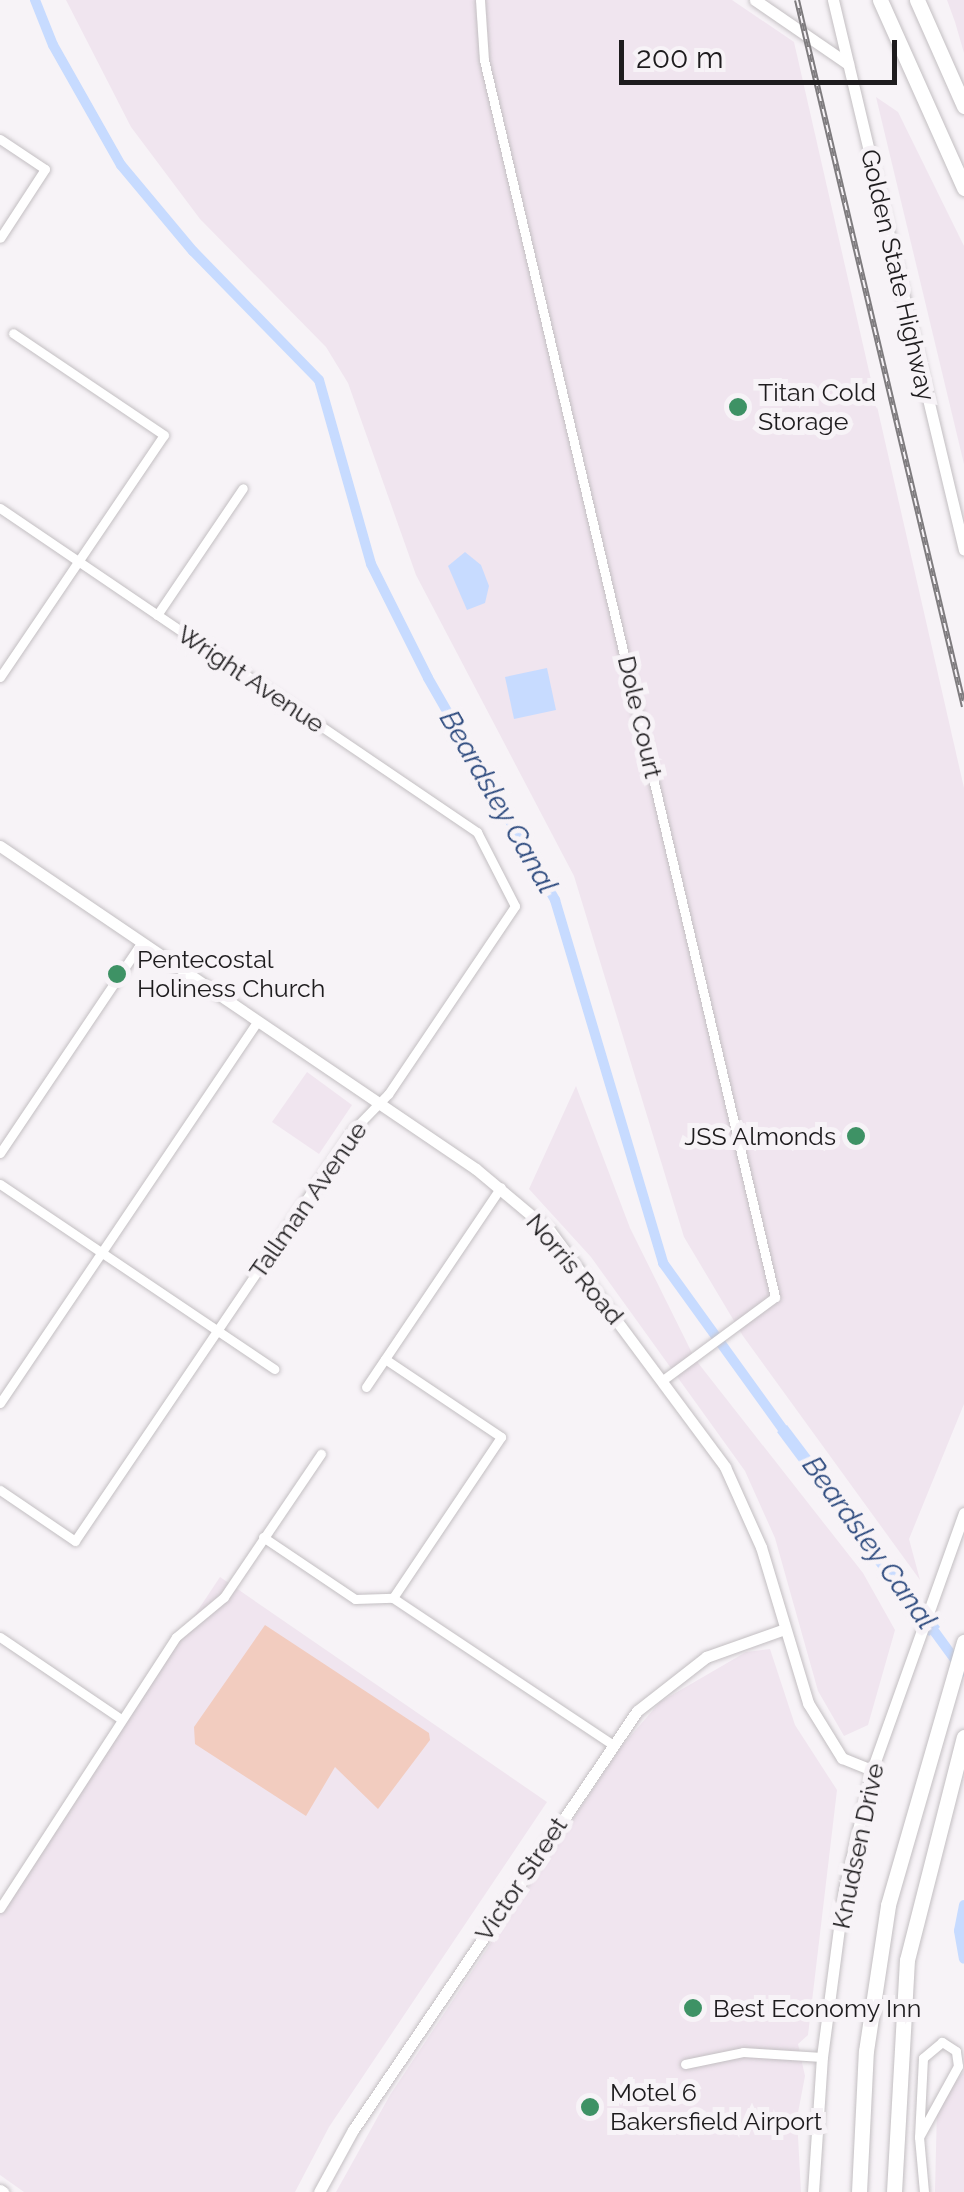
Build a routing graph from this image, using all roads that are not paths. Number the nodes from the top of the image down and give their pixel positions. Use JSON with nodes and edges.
{"nodes":[{"id":1,"x":480,"y":0,"type":"edge"},
{"id":2,"x":754,"y":0,"type":"edge"},
{"id":3,"x":833,"y":0,"type":"edge"},
{"id":4,"x":880,"y":0,"type":"edge"},
{"id":5,"x":917,"y":0,"type":"edge"},
{"id":6,"x":848,"y":64,"type":"junction"},
{"id":7,"x":964,"y":106,"type":"edge"},
{"id":8,"x":0,"y":139,"type":"edge"},
{"id":9,"x":964,"y":188,"type":"edge"},
{"id":10,"x":0,"y":238,"type":"edge"},
{"id":11,"x":12,"y":333,"type":"dead end"},
{"id":12,"x":243,"y":488,"type":"dead end"},
{"id":13,"x":0,"y":508,"type":"edge"},
{"id":14,"x":964,"y":550,"type":"edge"},
{"id":15,"x":78,"y":561,"type":"junction"},
{"id":16,"x":157,"y":615,"type":"junction"},
{"id":17,"x":0,"y":677,"type":"edge"},
{"id":18,"x":0,"y":846,"type":"edge"},
{"id":19,"x":490,"y":859,"type":"joint"},
{"id":20,"x":142,"y":942,"type":"junction"},
{"id":21,"x":258,"y":1020,"type":"junction"},
{"id":22,"x":380,"y":1104,"type":"junction"},
{"id":23,"x":0,"y":1153,"type":"edge"},
{"id":24,"x":0,"y":1184,"type":"edge"},
{"id":25,"x":501,"y":1187,"type":"junction"},
{"id":26,"x":102,"y":1252,"type":"junction"},
{"id":27,"x":217,"y":1331,"type":"junction"},
{"id":28,"x":385,"y":1359,"type":"junction"},
{"id":29,"x":274,"y":1369,"type":"dead end"},
{"id":30,"x":664,"y":1380,"type":"junction"},
{"id":31,"x":366,"y":1388,"type":"dead end"},
{"id":32,"x":0,"y":1403,"type":"edge"},
{"id":33,"x":321,"y":1454,"type":"dead end"},
{"id":34,"x":0,"y":1490,"type":"edge"},
{"id":35,"x":964,"y":1514,"type":"edge"},
{"id":36,"x":263,"y":1537,"type":"junction"},
{"id":37,"x":394,"y":1598,"type":"junction"},
{"id":38,"x":782,"y":1630,"type":"junction"},
{"id":39,"x":0,"y":1637,"type":"edge"},
{"id":40,"x":964,"y":1642,"type":"edge"},
{"id":41,"x":121,"y":1719,"type":"junction"},
{"id":42,"x":964,"y":1737,"type":"edge"},
{"id":43,"x":612,"y":1744,"type":"junction"},
{"id":44,"x":872,"y":1770,"type":"junction"},
{"id":45,"x":0,"y":1908,"type":"edge"},
{"id":46,"x":822,"y":2057,"type":"junction"},
{"id":47,"x":685,"y":2064,"type":"dead end"},
{"id":48,"x":919,"y":2137,"type":"junction"},
{"id":49,"x":318,"y":2192,"type":"edge"},
{"id":50,"x":814,"y":2192,"type":"edge"},
{"id":51,"x":859,"y":2192,"type":"edge"},
{"id":52,"x":894,"y":2192,"type":"edge"},
{"id":53,"x":924,"y":2192,"type":"edge"}],
"edges":[{"from":1,"to":30,"type":"street","name":"Dole Court"},
{"from":2,"to":6,"type":"street"},
{"from":3,"to":6,"type":"street","name":"Golden State Highway"},
{"from":4,"to":9,"type":"highway"},
{"from":5,"to":7,"type":"highway"},
{"from":6,"to":14,"type":"street","name":"Golden State Highway"},
{"from":8,"to":10,"type":"street"},
{"from":11,"to":15,"type":"street"},
{"from":12,"to":16,"type":"street"},
{"from":13,"to":15,"type":"street","name":"Wright Avenue"},
{"from":15,"to":16,"type":"street","name":"Wright Avenue"},
{"from":15,"to":17,"type":"street"},
{"from":16,"to":19,"type":"street","name":"Wright Avenue"},
{"from":18,"to":20,"type":"street","name":"Norris Road"},
{"from":19,"to":22,"type":"street","name":"Tallman Avenue"},
{"from":20,"to":21,"type":"street","name":"Norris Road"},
{"from":20,"to":23,"type":"street"},
{"from":21,"to":22,"type":"street","name":"Norris Road"},
{"from":21,"to":26,"type":"street"},
{"from":22,"to":25,"type":"street","name":"Norris Road"},
{"from":22,"to":27,"type":"street","name":"Tallman Avenue"},
{"from":24,"to":26,"type":"street"},
{"from":25,"to":28,"type":"street"},
{"from":25,"to":30,"type":"street","name":"Norris Road"},
{"from":26,"to":27,"type":"street"},
{"from":26,"to":32,"type":"street"},
{"from":27,"to":29,"type":"street"},
{"from":27,"to":34,"type":"street","name":"Tallman Avenue"},
{"from":28,"to":31,"type":"street"},
{"from":28,"to":37,"type":"street"},
{"from":30,"to":38,"type":"street","name":"Norris Road"},
{"from":33,"to":36,"type":"street"},
{"from":35,"to":44,"type":"street","name":"Knudsen Drive"},
{"from":36,"to":37,"type":"street"},
{"from":36,"to":41,"type":"street"},
{"from":37,"to":43,"type":"street"},
{"from":38,"to":43,"type":"street","name":"Victor Street"},
{"from":38,"to":44,"type":"street","name":"Norris Road"},
{"from":39,"to":41,"type":"street"},
{"from":40,"to":51,"type":"highway"},
{"from":41,"to":45,"type":"street"},
{"from":42,"to":52,"type":"highway"},
{"from":43,"to":49,"type":"street","name":"Victor Street"},
{"from":44,"to":46,"type":"street","name":"Knudsen Drive"},
{"from":46,"to":47,"type":"street"},
{"from":46,"to":50,"type":"street","name":"Knudsen Drive"},
{"from":48,"to":48,"type":"street"},
{"from":48,"to":53,"type":"street"}]}
